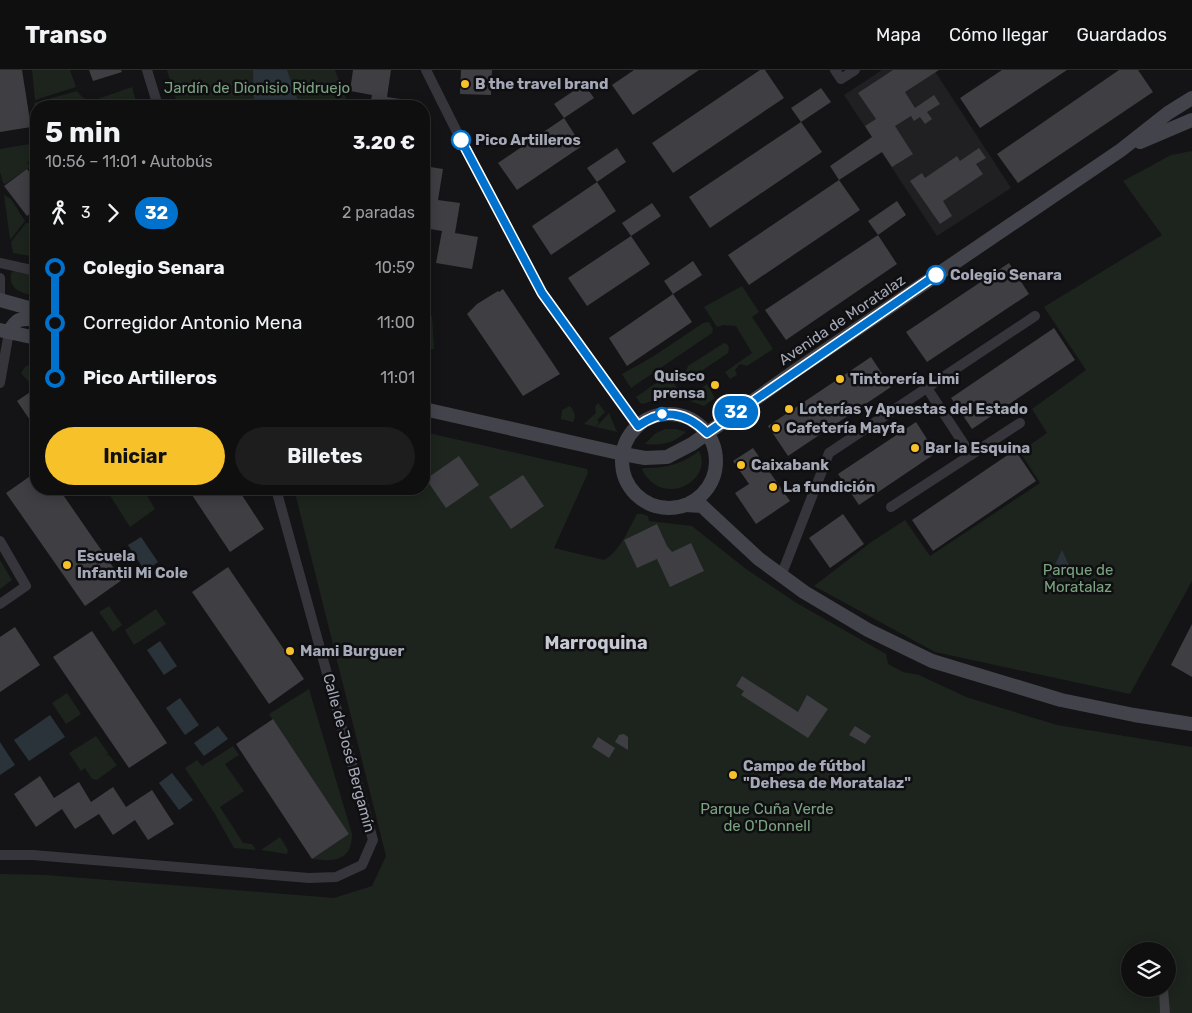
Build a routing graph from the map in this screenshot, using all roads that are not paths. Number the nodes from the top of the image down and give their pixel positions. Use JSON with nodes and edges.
{"nodes":[{"id":1,"x":147,"y":70,"type":"edge"},
{"id":2,"x":426,"y":70,"type":"edge"},
{"id":3,"x":835,"y":70,"type":"edge"},
{"id":4,"x":853,"y":71,"type":"edge"},
{"id":5,"x":1192,"y":98,"type":"edge"},
{"id":6,"x":156,"y":100,"type":"edge"},
{"id":7,"x":1192,"y":120,"type":"edge"},
{"id":8,"x":1120,"y":150,"type":"junction"},
{"id":9,"x":0,"y":263,"type":"edge"},
{"id":10,"x":30,"y":270,"type":"edge"},
{"id":11,"x":0,"y":278,"type":"edge"},
{"id":12,"x":0,"y":295,"type":"edge"},
{"id":13,"x":0,"y":300,"type":"edge"},
{"id":14,"x":30,"y":308,"type":"edge"},
{"id":15,"x":1034,"y":316,"type":"dead end"},
{"id":16,"x":30,"y":319,"type":"edge"},
{"id":17,"x":4,"y":331,"type":"edge"},
{"id":18,"x":30,"y":337,"type":"edge"},
{"id":19,"x":0,"y":383,"type":"edge"},
{"id":20,"x":927,"y":388,"type":"junction"},
{"id":21,"x":430,"y":410,"type":"edge"},
{"id":22,"x":1020,"y":423,"type":"dead end"},
{"id":23,"x":638,"y":426,"type":"junction"},
{"id":24,"x":707,"y":433,"type":"junction"},
{"id":25,"x":623,"y":454,"type":"junction"},
{"id":26,"x":971,"y":455,"type":"junction"},
{"id":27,"x":278,"y":495,"type":"edge"},
{"id":28,"x":702,"y":500,"type":"junction"},
{"id":29,"x":891,"y":507,"type":"dead end"},
{"id":30,"x":0,"y":541,"type":"edge"},
{"id":31,"x":781,"y":576,"type":"junction"},
{"id":32,"x":0,"y":604,"type":"edge"},
{"id":33,"x":1192,"y":724,"type":"edge"},
{"id":34,"x":0,"y":855,"type":"edge"}],
"edges":[{"from":1,"to":6,"type":"street"},
{"from":2,"to":23,"type":"street"},
{"from":3,"to":4,"type":"street"},
{"from":5,"to":8,"type":"main road","name":"Avenida de Moratalaz"},
{"from":7,"to":8,"type":"main road","name":"Avenida de Moratalaz"},
{"from":8,"to":24,"type":"main road","name":"Avenida de Moratalaz"},
{"from":9,"to":10,"type":"street"},
{"from":11,"to":12,"type":"street"},
{"from":13,"to":14,"type":"main road"},
{"from":15,"to":20,"type":"street"},
{"from":16,"to":17,"type":"main road"},
{"from":17,"to":18,"type":"main road"},
{"from":17,"to":19,"type":"street"},
{"from":20,"to":26,"type":"street"},
{"from":20,"to":31,"type":"street"},
{"from":21,"to":25,"type":"main road","name":"Avenida de Moratalaz"},
{"from":22,"to":26,"type":"street"},
{"from":23,"to":24,"type":"main road"},
{"from":23,"to":25,"type":"main road"},
{"from":24,"to":25,"type":"main road","name":"Avenida de Moratalaz"},
{"from":24,"to":28,"type":"main road"},
{"from":25,"to":28,"type":"main road"},
{"from":26,"to":29,"type":"street"},
{"from":27,"to":34,"type":"street","name":"Calle de José Bergamín"},
{"from":28,"to":31,"type":"main road"},
{"from":30,"to":32,"type":"street"},
{"from":31,"to":33,"type":"main road"}]}
